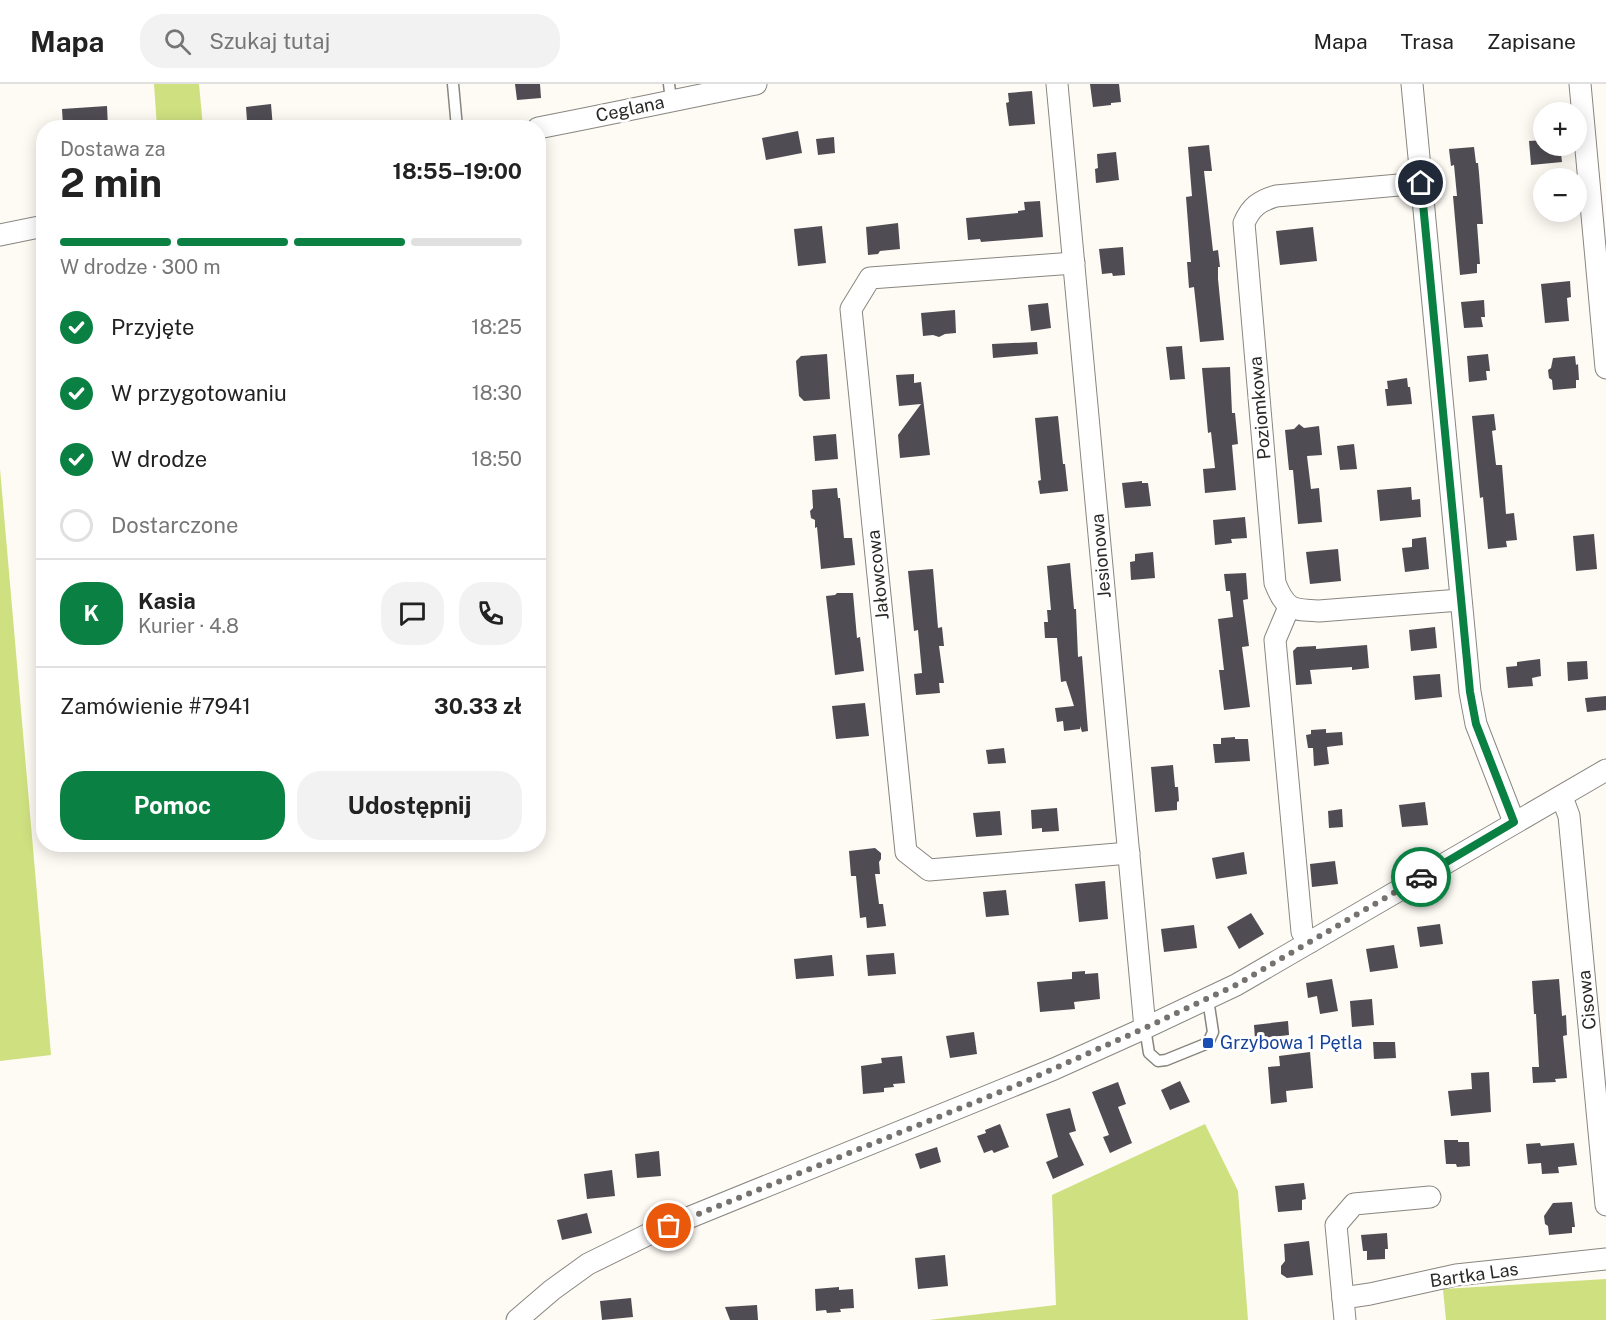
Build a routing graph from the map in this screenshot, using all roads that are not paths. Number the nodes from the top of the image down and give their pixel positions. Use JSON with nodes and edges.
{"nodes":[{"id":1,"x":453,"y":84,"type":"edge"},
{"id":2,"x":756,"y":84,"type":"edge"},
{"id":3,"x":1057,"y":84,"type":"edge"},
{"id":4,"x":1412,"y":84,"type":"edge"},
{"id":5,"x":1580,"y":84,"type":"edge"},
{"id":6,"x":670,"y":92,"type":"edge"},
{"id":7,"x":456,"y":120,"type":"edge"},
{"id":8,"x":546,"y":127,"type":"edge"},
{"id":9,"x":1421,"y":183,"type":"junction"},
{"id":10,"x":36,"y":228,"type":"edge"},
{"id":11,"x":0,"y":235,"type":"edge"},
{"id":12,"x":1074,"y":263,"type":"junction"},
{"id":13,"x":1606,"y":368,"type":"edge"},
{"id":14,"x":1460,"y":600,"type":"junction"},
{"id":15,"x":1289,"y":607,"type":"junction"},
{"id":16,"x":1606,"y":770,"type":"edge"},
{"id":17,"x":1562,"y":797,"type":"junction"},
{"id":18,"x":1514,"y":822,"type":"junction"},
{"id":19,"x":1129,"y":853,"type":"junction"},
{"id":20,"x":1310,"y":942,"type":"junction"},
{"id":21,"x":1208,"y":999,"type":"junction"},
{"id":22,"x":1145,"y":1028,"type":"junction"},
{"id":23,"x":1605,"y":1176,"type":"edge"},
{"id":24,"x":1430,"y":1197,"type":"dead end"},
{"id":25,"x":1606,"y":1205,"type":"edge"},
{"id":26,"x":1606,"y":1259,"type":"edge"},
{"id":27,"x":1343,"y":1298,"type":"junction"},
{"id":28,"x":517,"y":1320,"type":"edge"},
{"id":29,"x":1345,"y":1320,"type":"edge"}],
"edges":[{"from":1,"to":7,"type":"lane"},
{"from":2,"to":6,"type":"street","name":"Ceglana"},
{"from":3,"to":12,"type":"street","name":"Jesionowa"},
{"from":4,"to":9,"type":"street"},
{"from":5,"to":13,"type":"street"},
{"from":6,"to":8,"type":"street","name":"Ceglana"},
{"from":9,"to":14,"type":"street"},
{"from":9,"to":15,"type":"street","name":"Poziomkowa"},
{"from":10,"to":11,"type":"street"},
{"from":12,"to":19,"type":"street","name":"Jesionowa"},
{"from":12,"to":19,"type":"street","name":"Jałowcowa"},
{"from":14,"to":15,"type":"street"},
{"from":14,"to":18,"type":"street"},
{"from":15,"to":20,"type":"street"},
{"from":16,"to":17,"type":"street"},
{"from":17,"to":18,"type":"street"},
{"from":17,"to":23,"type":"street","name":"Cisowa"},
{"from":18,"to":20,"type":"street"},
{"from":19,"to":22,"type":"street","name":"Jesionowa"},
{"from":20,"to":21,"type":"street"},
{"from":21,"to":22,"type":"street"},
{"from":21,"to":22,"type":"lane"},
{"from":22,"to":28,"type":"street"},
{"from":23,"to":25,"type":"street","name":"Cisowa"},
{"from":24,"to":27,"type":"street"},
{"from":26,"to":27,"type":"street","name":"Bartka Las"},
{"from":27,"to":29,"type":"street"}]}
